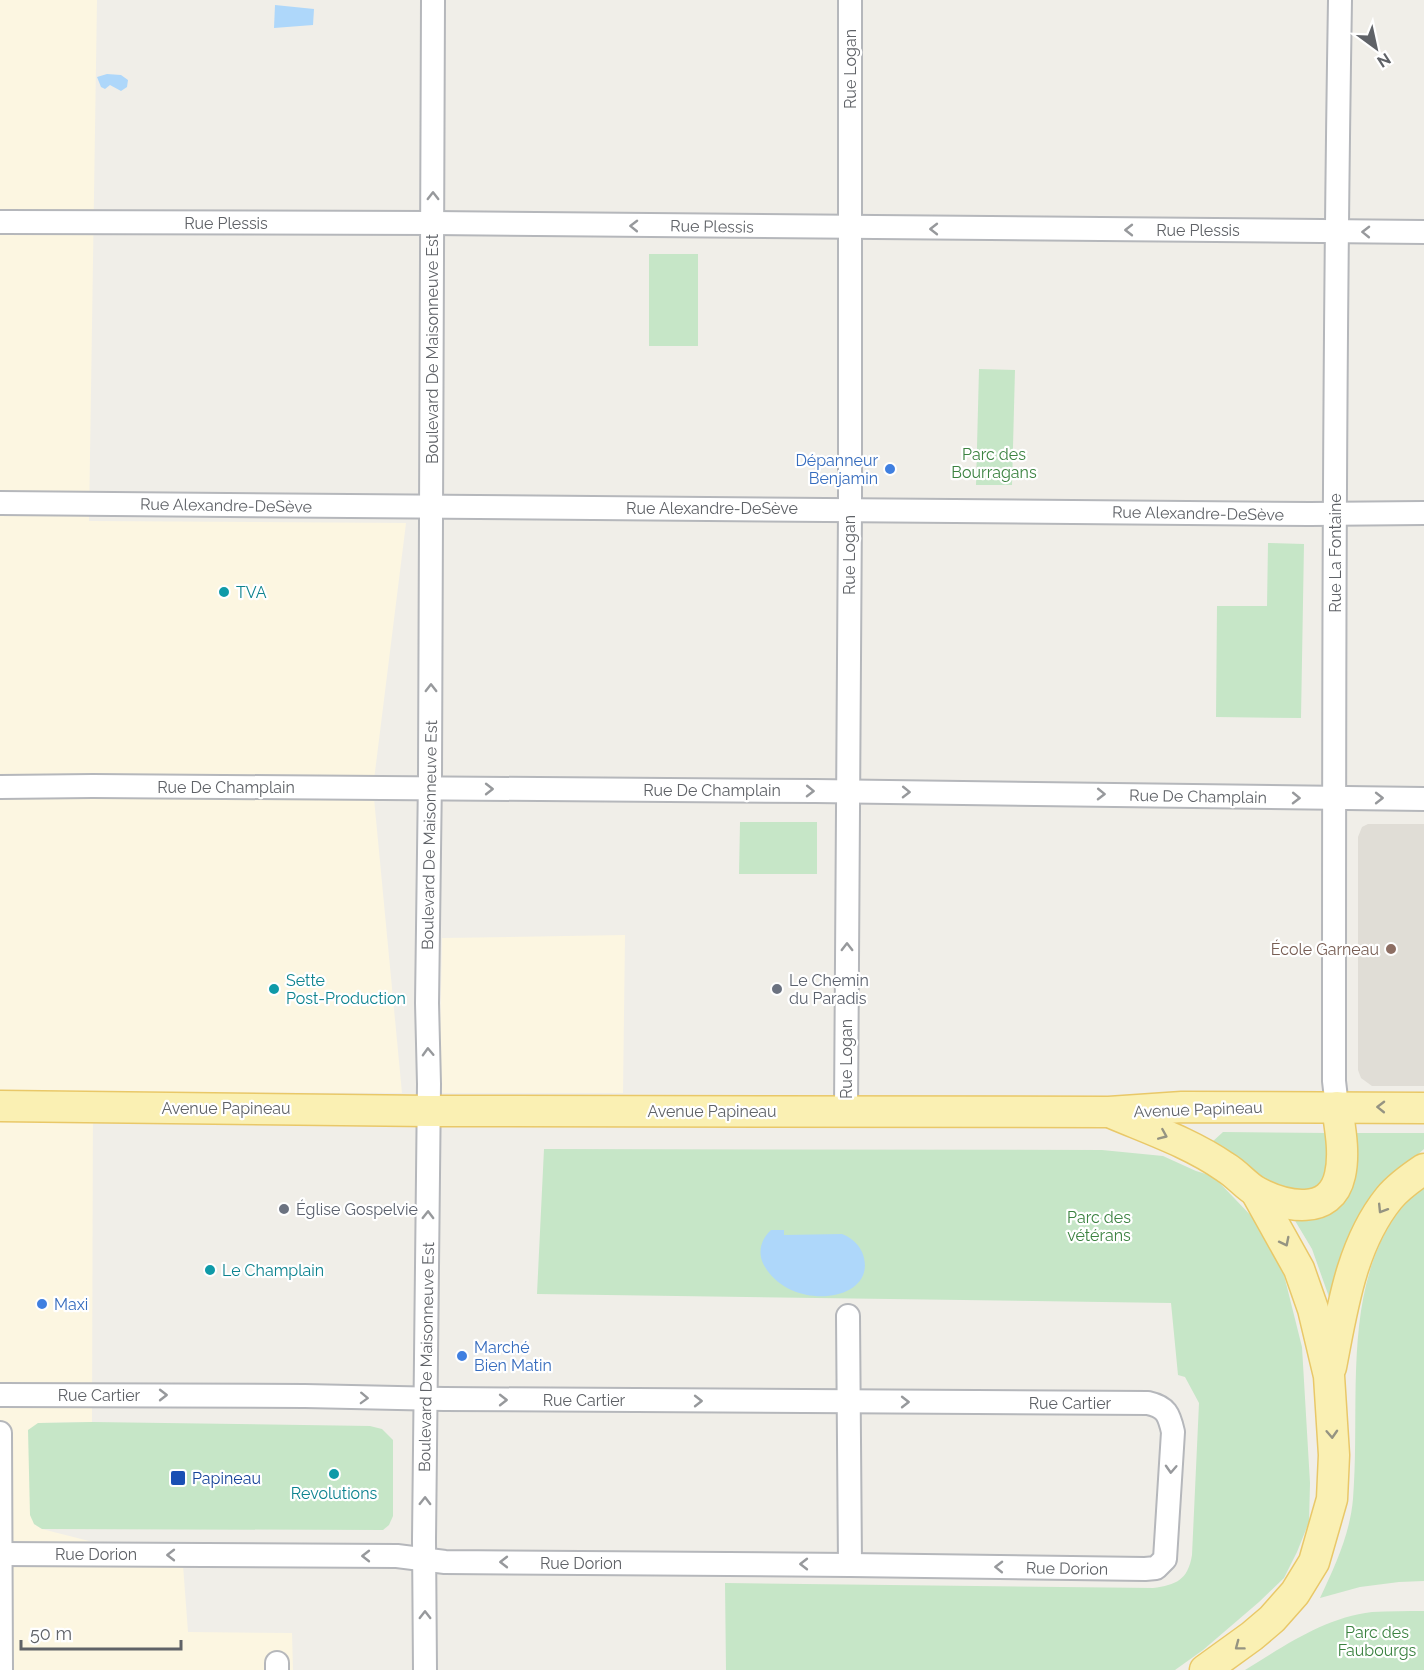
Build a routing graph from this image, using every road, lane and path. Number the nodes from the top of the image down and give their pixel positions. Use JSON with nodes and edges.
{"nodes":[{"id":1,"x":433,"y":0,"type":"edge"},
{"id":2,"x":850,"y":0,"type":"edge"},
{"id":3,"x":1340,"y":0,"type":"edge"},
{"id":4,"x":0,"y":222,"type":"edge"},
{"id":5,"x":433,"y":223,"type":"junction"},
{"id":6,"x":849,"y":228,"type":"junction"},
{"id":7,"x":1336,"y":231,"type":"junction"},
{"id":8,"x":1424,"y":232,"type":"edge"},
{"id":9,"x":0,"y":503,"type":"edge"},
{"id":10,"x":431,"y":506,"type":"junction"},
{"id":11,"x":850,"y":509,"type":"junction"},
{"id":12,"x":1335,"y":513,"type":"junction"},
{"id":13,"x":1424,"y":513,"type":"edge"},
{"id":14,"x":0,"y":787,"type":"edge"},
{"id":15,"x":430,"y":789,"type":"junction"},
{"id":16,"x":848,"y":791,"type":"junction"},
{"id":17,"x":1334,"y":798,"type":"junction"},
{"id":18,"x":1424,"y":799,"type":"edge"},
{"id":19,"x":0,"y":1106,"type":"edge"},
{"id":20,"x":1337,"y":1107,"type":"junction"},
{"id":21,"x":1424,"y":1108,"type":"edge"},
{"id":22,"x":429,"y":1110,"type":"junction"},
{"id":23,"x":846,"y":1111,"type":"junction"},
{"id":24,"x":1109,"y":1112,"type":"junction"},
{"id":25,"x":1424,"y":1169,"type":"edge"},
{"id":26,"x":1256,"y":1192,"type":"junction"},
{"id":27,"x":848,"y":1316,"type":"dead end"},
{"id":28,"x":1329,"y":1376,"type":"junction"},
{"id":29,"x":0,"y":1395,"type":"edge"},
{"id":30,"x":426,"y":1399,"type":"junction"},
{"id":31,"x":847,"y":1402,"type":"junction"},
{"id":32,"x":0,"y":1433,"type":"edge"},
{"id":33,"x":1,"y":1554,"type":"edge"},
{"id":34,"x":424,"y":1559,"type":"junction"},
{"id":35,"x":1161,"y":1564,"type":"joint"},
{"id":36,"x":850,"y":1565,"type":"junction"},
{"id":37,"x":1,"y":1670,"type":"edge"},
{"id":38,"x":425,"y":1670,"type":"edge"},
{"id":39,"x":1205,"y":1670,"type":"edge"}],
"edges":[{"from":5,"to":1,"type":"street","name":"Boulevard De Maisonneuve Est","one_way":true},
{"from":2,"to":6,"type":"street","name":"Rue Logan"},
{"from":3,"to":7,"type":"street","name":"Rue La Fontaine"},
{"from":4,"to":5,"type":"street","name":"Rue Plessis"},
{"from":6,"to":5,"type":"street","name":"Rue Plessis","one_way":true},
{"from":5,"to":10,"type":"street","name":"Boulevard De Maisonneuve Est"},
{"from":7,"to":6,"type":"street","name":"Rue Plessis","one_way":true},
{"from":6,"to":11,"type":"street","name":"Rue Logan"},
{"from":8,"to":7,"type":"street","name":"Rue Plessis","one_way":true},
{"from":7,"to":12,"type":"street","name":"Rue La Fontaine"},
{"from":9,"to":10,"type":"street","name":"Rue Alexandre-DeSève"},
{"from":10,"to":11,"type":"street","name":"Rue Alexandre-DeSève"},
{"from":15,"to":10,"type":"street","name":"Boulevard De Maisonneuve Est","one_way":true},
{"from":11,"to":12,"type":"street","name":"Rue Alexandre-DeSève"},
{"from":11,"to":16,"type":"street","name":"Rue Logan"},
{"from":12,"to":13,"type":"street","name":"Rue Alexandre-DeSève"},
{"from":12,"to":17,"type":"street","name":"Rue La Fontaine"},
{"from":14,"to":15,"type":"street","name":"Rue De Champlain"},
{"from":15,"to":16,"type":"street","name":"Rue De Champlain","one_way":true},
{"from":22,"to":15,"type":"street","name":"Boulevard De Maisonneuve Est","one_way":true},
{"from":16,"to":17,"type":"street","name":"Rue De Champlain","one_way":true},
{"from":23,"to":16,"type":"street","name":"Rue Logan","one_way":true},
{"from":17,"to":18,"type":"street","name":"Rue De Champlain","one_way":true},
{"from":17,"to":20,"type":"street","name":"Rue La Fontaine"},
{"from":19,"to":22,"type":"main road","name":"Avenue Papineau"},
{"from":21,"to":20,"type":"main road","name":"Avenue Papineau","one_way":true},
{"from":20,"to":24,"type":"main road","name":"Avenue Papineau"},
{"from":20,"to":26,"type":"main road"},
{"from":22,"to":23,"type":"main road","name":"Avenue Papineau"},
{"from":30,"to":22,"type":"street","name":"Boulevard De Maisonneuve Est","one_way":true},
{"from":23,"to":24,"type":"main road","name":"Avenue Papineau"},
{"from":24,"to":26,"type":"main road","one_way":true},
{"from":25,"to":28,"type":"main road","one_way":true},
{"from":26,"to":28,"type":"main road","one_way":true},
{"from":27,"to":31,"type":"street"},
{"from":28,"to":39,"type":"main road","one_way":true},
{"from":29,"to":30,"type":"street","name":"Rue Cartier","one_way":true},
{"from":30,"to":31,"type":"street","name":"Rue Cartier","one_way":true},
{"from":34,"to":30,"type":"street","name":"Boulevard De Maisonneuve Est","one_way":true},
{"from":31,"to":35,"type":"street","name":"Rue Cartier","one_way":true},
{"from":31,"to":36,"type":"street"},
{"from":32,"to":33,"type":"street"},
{"from":34,"to":33,"type":"street","name":"Rue Dorion","one_way":true},
{"from":33,"to":37,"type":"street"},
{"from":36,"to":34,"type":"street","name":"Rue Dorion","one_way":true},
{"from":38,"to":34,"type":"street","name":"Boulevard De Maisonneuve Est","one_way":true},
{"from":35,"to":36,"type":"street","name":"Rue Dorion","one_way":true}]}
